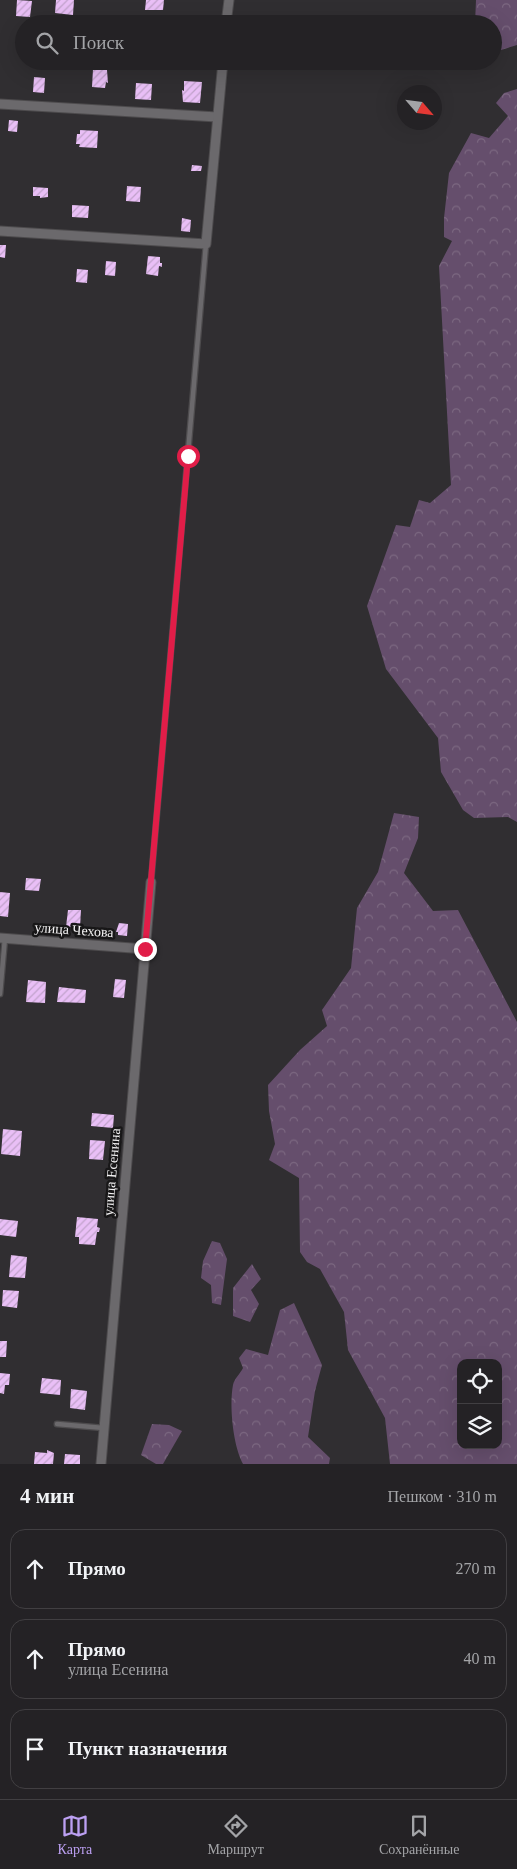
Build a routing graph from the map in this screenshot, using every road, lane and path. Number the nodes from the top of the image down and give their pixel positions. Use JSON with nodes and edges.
{"nodes":[{"id":1,"x":229,"y":0,"type":"edge"},
{"id":2,"x":227,"y":15,"type":"edge"},
{"id":3,"x":221,"y":70,"type":"edge"},
{"id":4,"x":0,"y":104,"type":"edge"},
{"id":5,"x":217,"y":117,"type":"junction"},
{"id":6,"x":0,"y":232,"type":"edge"},
{"id":7,"x":206,"y":244,"type":"junction"},
{"id":8,"x":151,"y":882,"type":"joint"},
{"id":9,"x":2,"y":938,"type":"edge"},
{"id":10,"x":145,"y":949,"type":"junction"},
{"id":11,"x":0,"y":994,"type":"edge"},
{"id":12,"x":57,"y":1424,"type":"dead end"},
{"id":13,"x":104,"y":1428,"type":"junction"},
{"id":14,"x":101,"y":1464,"type":"edge"}],
"edges":[{"from":1,"to":2,"type":"street"},
{"from":3,"to":5,"type":"street"},
{"from":4,"to":5,"type":"street"},
{"from":5,"to":7,"type":"street"},
{"from":6,"to":7,"type":"street"},
{"from":7,"to":8,"type":"lane"},
{"from":8,"to":10,"type":"street","name":"улица Есенина"},
{"from":9,"to":10,"type":"street","name":"улица Чехова"},
{"from":9,"to":11,"type":"lane"},
{"from":10,"to":13,"type":"street","name":"улица Есенина"},
{"from":12,"to":13,"type":"lane"},
{"from":13,"to":14,"type":"street","name":"улица Есенина"}]}
